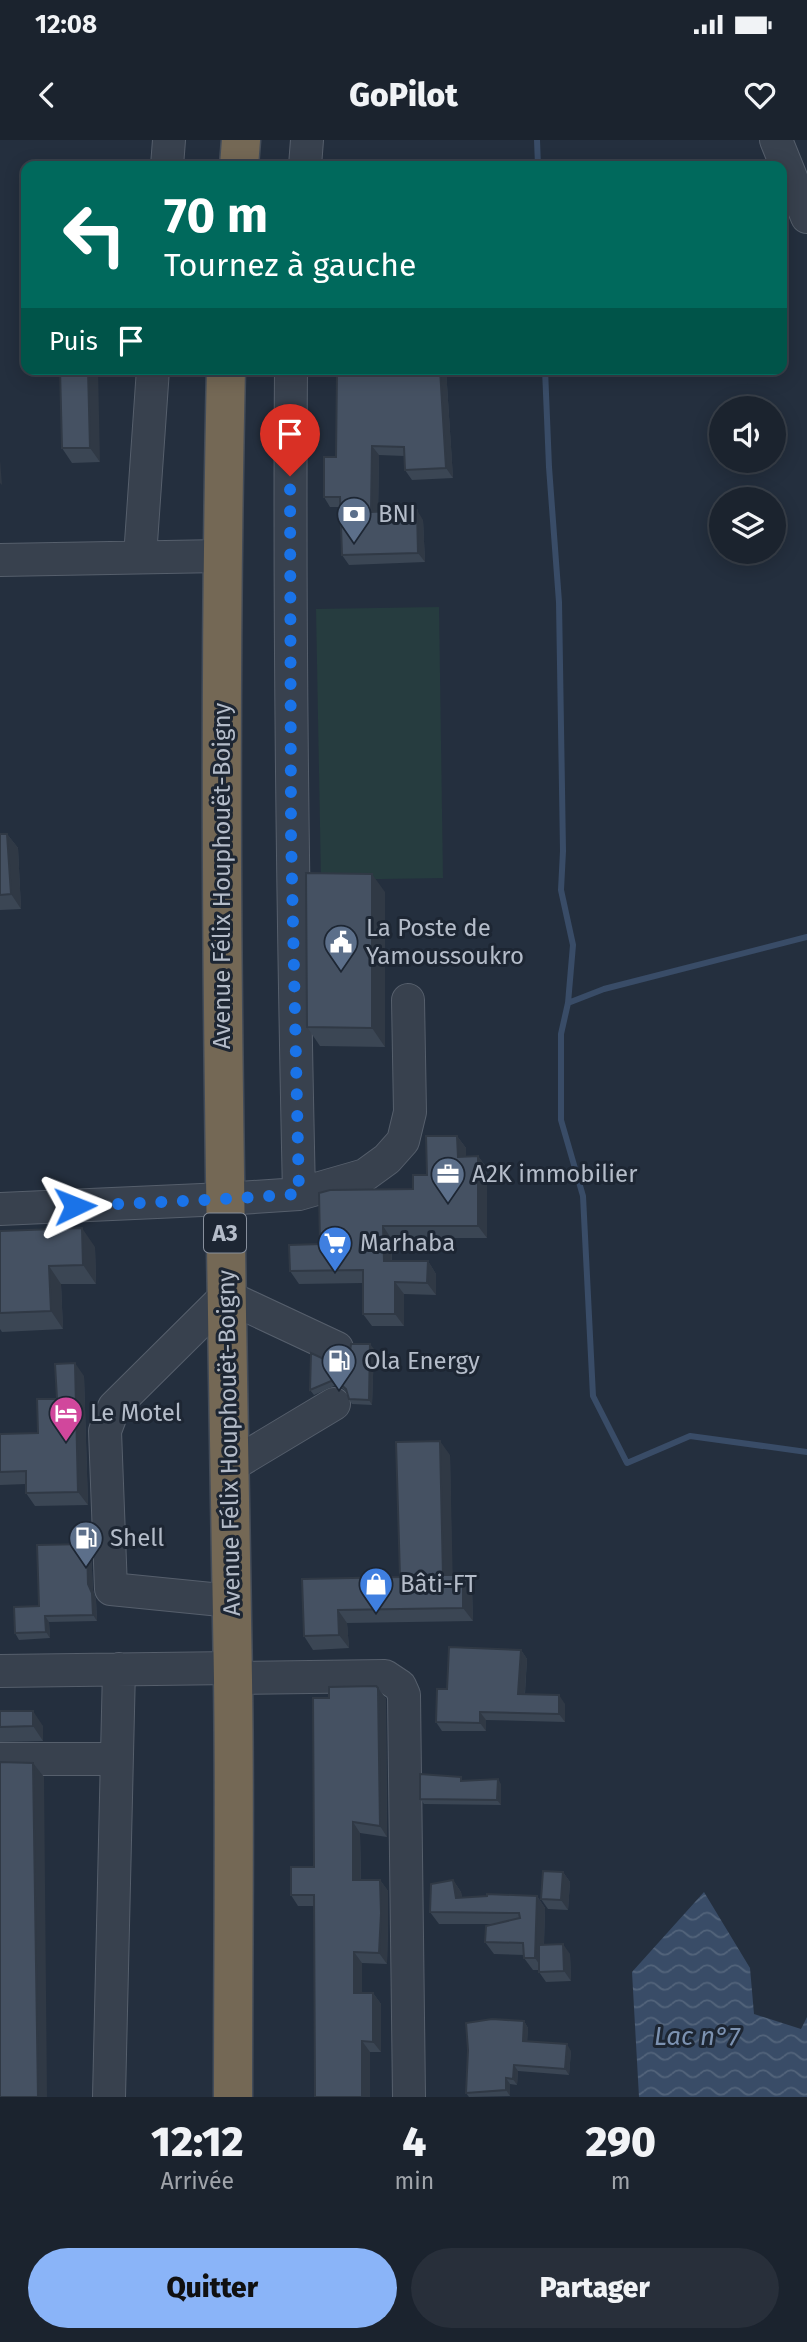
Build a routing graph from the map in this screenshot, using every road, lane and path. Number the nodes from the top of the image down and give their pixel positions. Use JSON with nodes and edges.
{"nodes":[{"id":1,"x":169,"y":140,"type":"edge"},
{"id":2,"x":241,"y":140,"type":"edge"},
{"id":3,"x":307,"y":140,"type":"edge"},
{"id":4,"x":776,"y":140,"type":"edge"},
{"id":5,"x":167,"y":161,"type":"edge"},
{"id":6,"x":239,"y":161,"type":"edge"},
{"id":7,"x":305,"y":161,"type":"edge"},
{"id":8,"x":784,"y":161,"type":"edge"},
{"id":9,"x":787,"y":167,"type":"edge"},
{"id":10,"x":807,"y":217,"type":"edge"},
{"id":11,"x":153,"y":375,"type":"edge"},
{"id":12,"x":226,"y":375,"type":"edge"},
{"id":13,"x":291,"y":375,"type":"edge"},
{"id":14,"x":222,"y":556,"type":"junction"},
{"id":15,"x":140,"y":557,"type":"junction"},
{"id":16,"x":0,"y":560,"type":"edge"},
{"id":17,"x":408,"y":1000,"type":"dead end"},
{"id":18,"x":299,"y":1194,"type":"junction"},
{"id":19,"x":224,"y":1199,"type":"junction"},
{"id":20,"x":0,"y":1209,"type":"edge"},
{"id":21,"x":226,"y":1296,"type":"junction"},
{"id":22,"x":337,"y":1348,"type":"dead end"},
{"id":23,"x":334,"y":1404,"type":"dead end"},
{"id":24,"x":229,"y":1467,"type":"junction"},
{"id":25,"x":231,"y":1601,"type":"junction"},
{"id":26,"x":119,"y":1669,"type":"junction"},
{"id":27,"x":0,"y":1671,"type":"edge"},
{"id":28,"x":233,"y":1673,"type":"junction"},
{"id":29,"x":0,"y":1759,"type":"edge"},
{"id":30,"x":116,"y":1759,"type":"junction"},
{"id":31,"x":109,"y":2097,"type":"edge"},
{"id":32,"x":233,"y":2097,"type":"edge"},
{"id":33,"x":409,"y":2097,"type":"edge"}],
"edges":[{"from":1,"to":5,"type":"street"},
{"from":2,"to":6,"type":"highway"},
{"from":3,"to":7,"type":"street"},
{"from":4,"to":8,"type":"street"},
{"from":9,"to":10,"type":"street"},
{"from":11,"to":15,"type":"street"},
{"from":12,"to":14,"type":"highway","name":"Avenue Félix Houphouët-Boigny","number":"A3"},
{"from":13,"to":18,"type":"street"},
{"from":14,"to":15,"type":"street"},
{"from":14,"to":19,"type":"highway","name":"Avenue Félix Houphouët-Boigny","number":"A3"},
{"from":15,"to":16,"type":"street"},
{"from":17,"to":18,"type":"street"},
{"from":18,"to":19,"type":"street"},
{"from":19,"to":20,"type":"street"},
{"from":19,"to":21,"type":"highway","name":"Avenue Félix Houphouët-Boigny","number":"A3"},
{"from":21,"to":22,"type":"street"},
{"from":21,"to":24,"type":"highway","name":"Avenue Félix Houphouët-Boigny","number":"A3"},
{"from":21,"to":25,"type":"street"},
{"from":23,"to":24,"type":"street"},
{"from":24,"to":25,"type":"highway","name":"Avenue Félix Houphouët-Boigny","number":"A3"},
{"from":25,"to":28,"type":"highway","name":"Avenue Félix Houphouët-Boigny","number":"A3"},
{"from":26,"to":27,"type":"street"},
{"from":26,"to":28,"type":"street"},
{"from":26,"to":30,"type":"street"},
{"from":28,"to":32,"type":"highway","name":"Avenue Félix Houphouët-Boigny","number":"A3"},
{"from":28,"to":33,"type":"street"},
{"from":29,"to":30,"type":"street"},
{"from":30,"to":31,"type":"street"}]}
